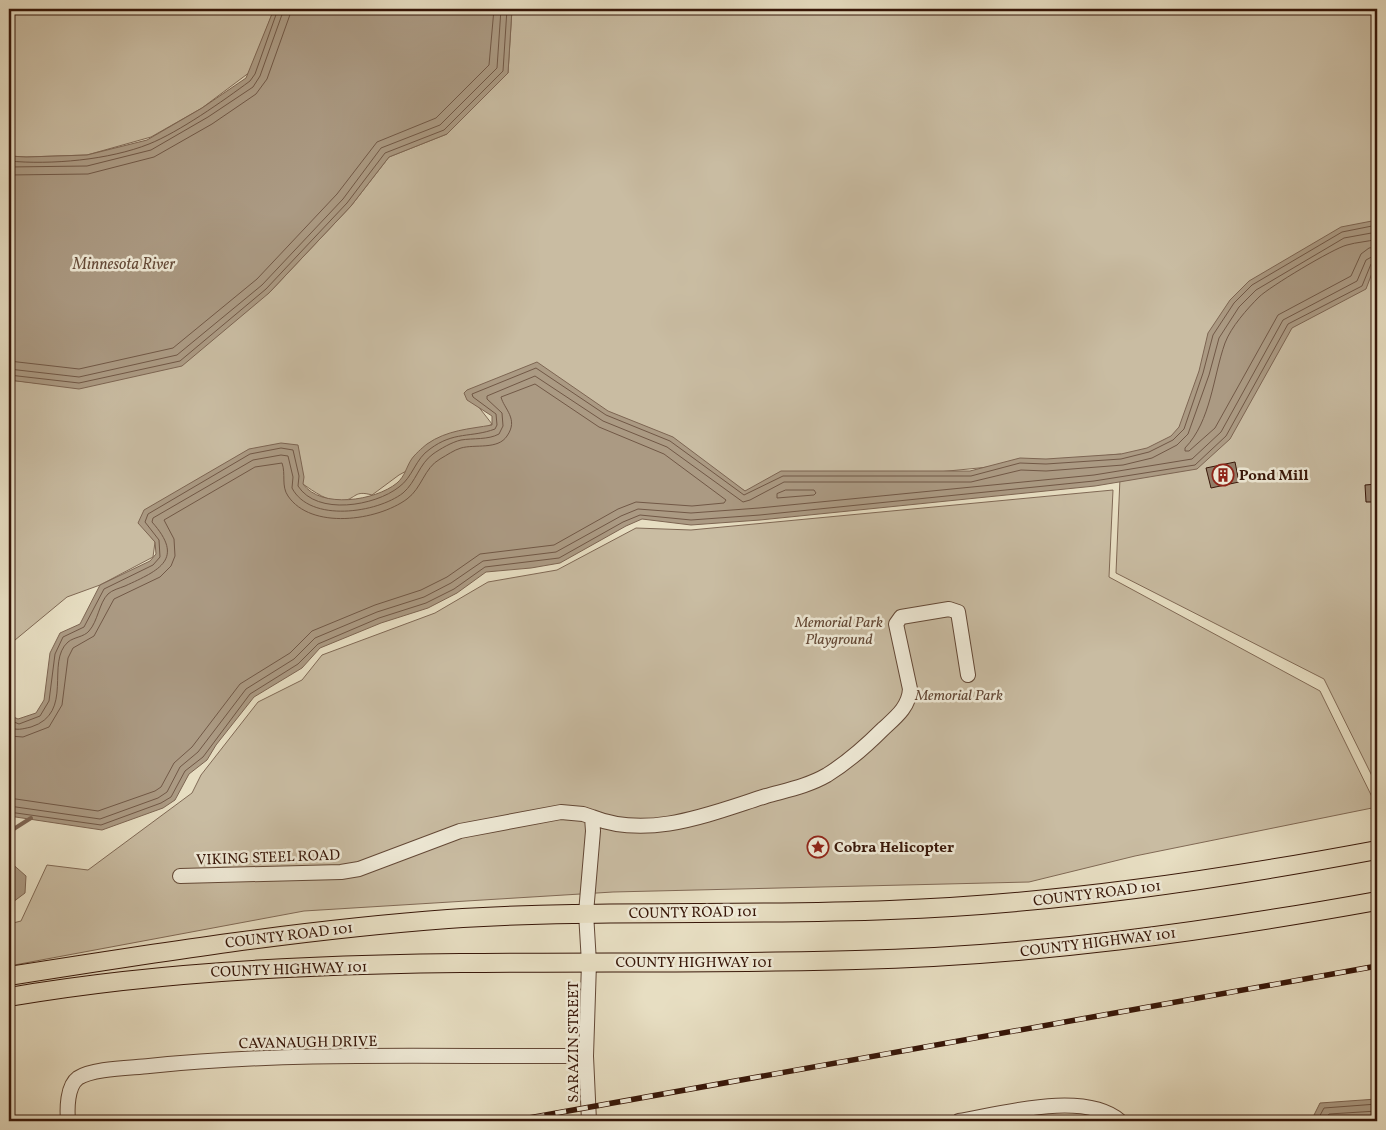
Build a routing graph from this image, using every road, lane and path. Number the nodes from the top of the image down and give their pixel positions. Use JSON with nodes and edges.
{"nodes":[{"id":1,"x":968,"y":675,"type":"dead end"},
{"id":2,"x":592,"y":818,"type":"junction"},
{"id":3,"x":1377,"y":850,"type":"edge"},
{"id":4,"x":180,"y":876,"type":"dead end"},
{"id":5,"x":1377,"y":901,"type":"edge"},
{"id":6,"x":586,"y":913,"type":"junction"},
{"id":7,"x":589,"y":963,"type":"junction"},
{"id":8,"x":9,"y":976,"type":"edge"},
{"id":9,"x":9,"y":996,"type":"edge"},
{"id":10,"x":586,"y":1056,"type":"junction"},
{"id":11,"x":68,"y":1121,"type":"edge"},
{"id":12,"x":589,"y":1121,"type":"edge"},
{"id":13,"x":959,"y":1121,"type":"edge"},
{"id":14,"x":1120,"y":1121,"type":"edge"}],
"edges":[{"from":1,"to":2,"type":"street","name":"VIKING STEEL ROAD"},
{"from":2,"to":4,"type":"street","name":"VIKING STEEL ROAD"},
{"from":2,"to":6,"type":"street"},
{"from":3,"to":6,"type":"main road","name":"COUNTY ROAD 101"},
{"from":5,"to":7,"type":"main road","name":"COUNTY HIGHWAY 101"},
{"from":6,"to":7,"type":"street"},
{"from":6,"to":8,"type":"main road","name":"COUNTY ROAD 101"},
{"from":7,"to":9,"type":"main road","name":"COUNTY HIGHWAY 101"},
{"from":7,"to":10,"type":"street","name":"SARAZIN STREET"},
{"from":10,"to":11,"type":"street","name":"CAVANAUGH DRIVE"},
{"from":10,"to":12,"type":"street","name":"SARAZIN STREET"},
{"from":13,"to":14,"type":"street"}]}
